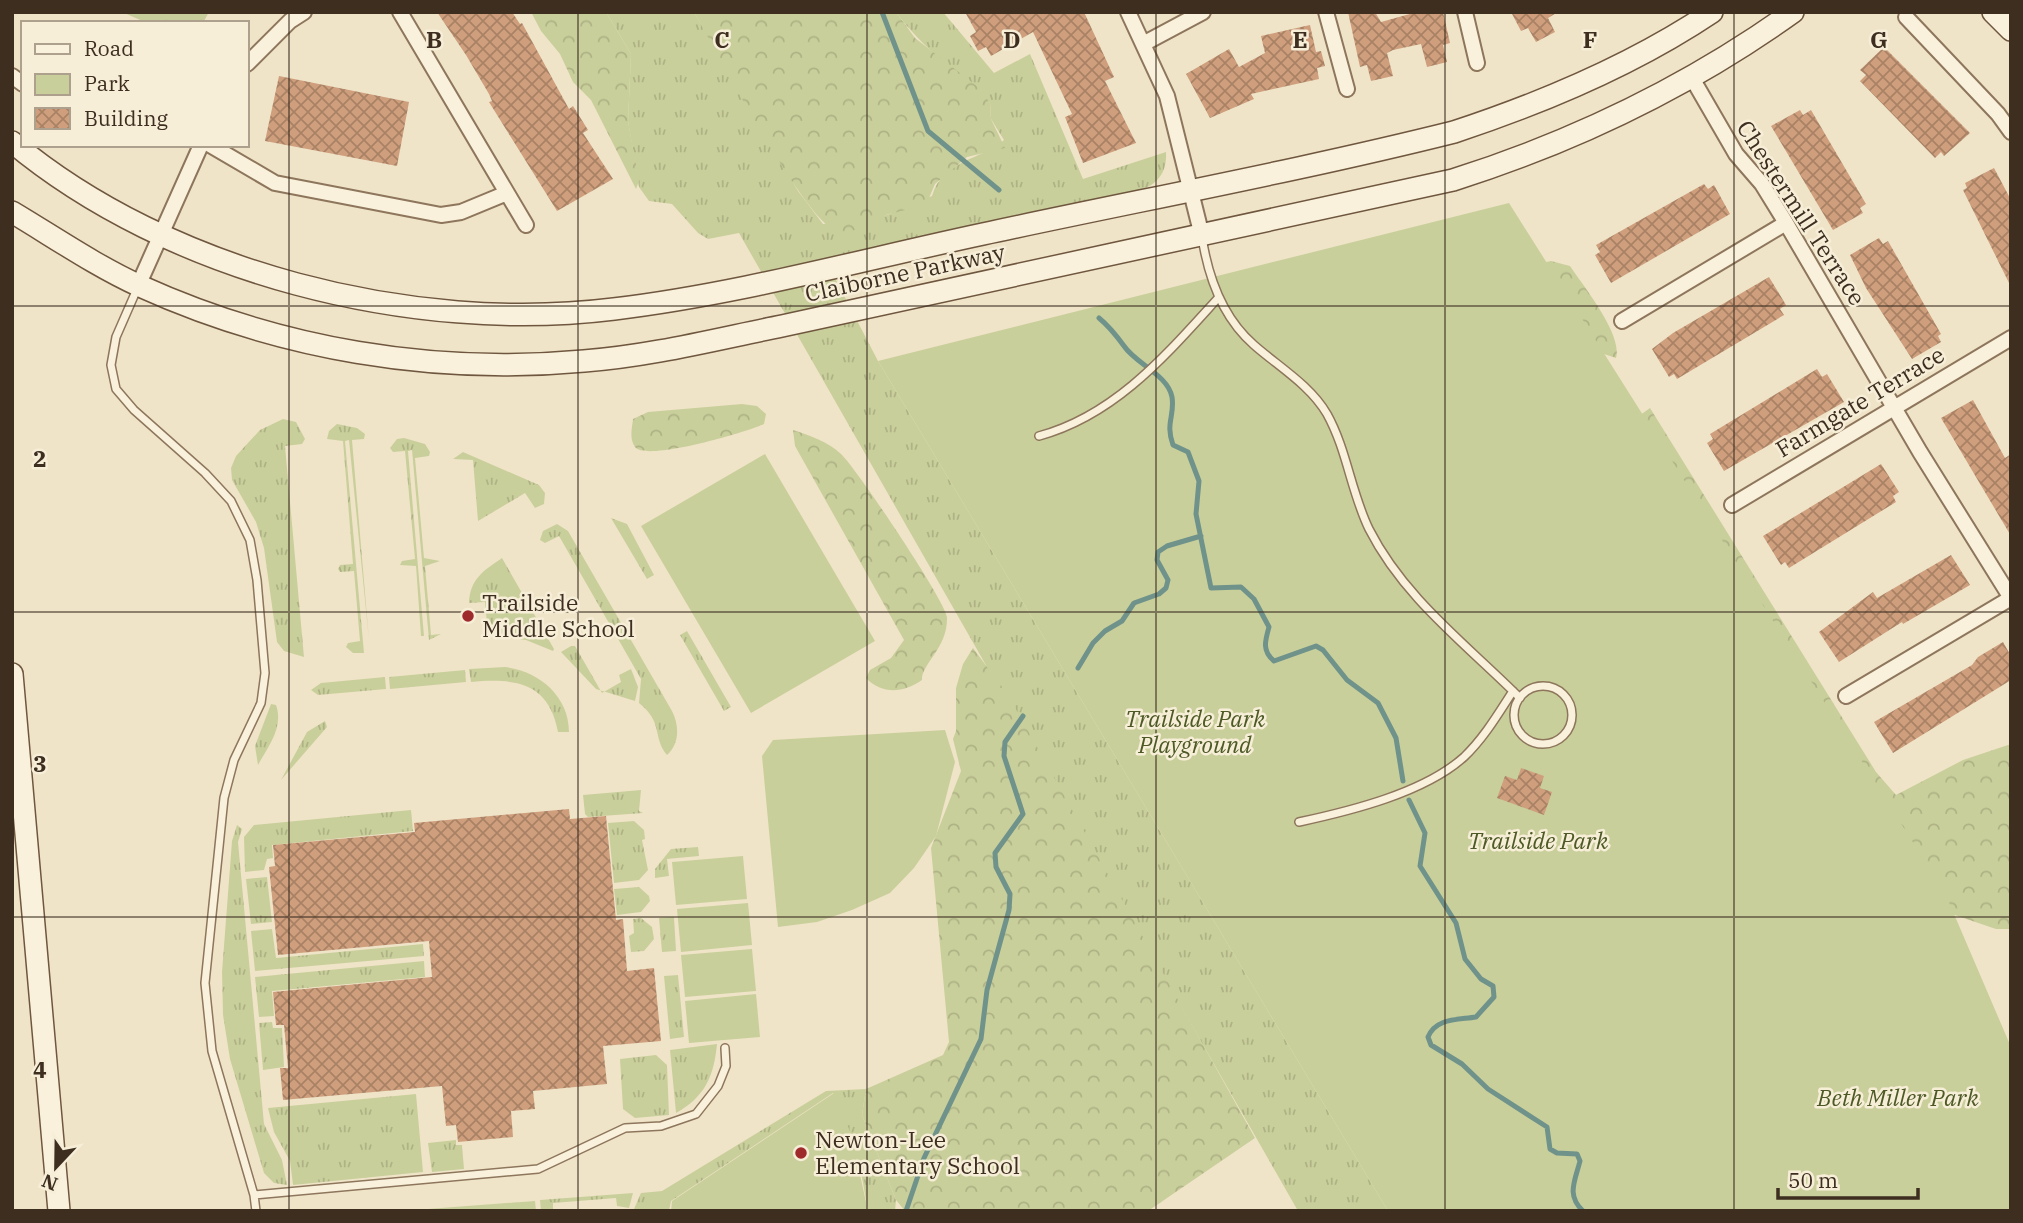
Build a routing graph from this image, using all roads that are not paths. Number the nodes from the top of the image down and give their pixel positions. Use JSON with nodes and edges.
{"nodes":[{"id":1,"x":304,"y":12,"type":"edge"},
{"id":2,"x":400,"y":12,"type":"edge"},
{"id":3,"x":1128,"y":12,"type":"edge"},
{"id":4,"x":1203,"y":12,"type":"edge"},
{"id":5,"x":1326,"y":12,"type":"edge"},
{"id":6,"x":1465,"y":12,"type":"edge"},
{"id":7,"x":1713,"y":12,"type":"edge"},
{"id":8,"x":1793,"y":12,"type":"edge"},
{"id":9,"x":1993,"y":12,"type":"edge"},
{"id":10,"x":1906,"y":18,"type":"dead end"},
{"id":11,"x":2011,"y":30,"type":"edge"},
{"id":12,"x":1143,"y":44,"type":"junction"},
{"id":13,"x":248,"y":63,"type":"edge"},
{"id":14,"x":1477,"y":63,"type":"dead end"},
{"id":15,"x":1692,"y":78,"type":"junction"},
{"id":16,"x":1347,"y":89,"type":"dead end"},
{"id":17,"x":2011,"y":132,"type":"edge"},
{"id":18,"x":12,"y":142,"type":"edge"},
{"id":19,"x":200,"y":147,"type":"edge"},
{"id":20,"x":213,"y":147,"type":"edge"},
{"id":21,"x":1190,"y":191,"type":"junction"},
{"id":22,"x":507,"y":193,"type":"junction"},
{"id":23,"x":12,"y":212,"type":"edge"},
{"id":24,"x":1786,"y":222,"type":"junction"},
{"id":25,"x":526,"y":225,"type":"dead end"},
{"id":26,"x":162,"y":234,"type":"junction"},
{"id":27,"x":1202,"y":236,"type":"junction"},
{"id":28,"x":138,"y":286,"type":"junction"},
{"id":29,"x":1219,"y":297,"type":"junction"},
{"id":30,"x":1622,"y":321,"type":"dead end"},
{"id":31,"x":2011,"y":338,"type":"edge"},
{"id":32,"x":1895,"y":408,"type":"junction"},
{"id":33,"x":1039,"y":436,"type":"dead end"},
{"id":34,"x":1732,"y":505,"type":"dead end"},
{"id":35,"x":2011,"y":598,"type":"edge"},
{"id":36,"x":12,"y":674,"type":"edge"},
{"id":37,"x":1513,"y":691,"type":"junction"},
{"id":38,"x":1846,"y":696,"type":"dead end"},
{"id":39,"x":1520,"y":698,"type":"junction"},
{"id":40,"x":16,"y":742,"type":"edge"},
{"id":41,"x":1298,"y":822,"type":"dead end"},
{"id":42,"x":725,"y":1048,"type":"dead end"},
{"id":43,"x":254,"y":1195,"type":"junction"},
{"id":44,"x":59,"y":1211,"type":"edge"},
{"id":45,"x":256,"y":1211,"type":"edge"}],
"edges":[{"from":1,"to":13,"type":"street"},
{"from":2,"to":22,"type":"street"},
{"from":3,"to":12,"type":"street"},
{"from":4,"to":12,"type":"street"},
{"from":5,"to":16,"type":"street"},
{"from":6,"to":14,"type":"street"},
{"from":7,"to":21,"type":"main road","name":"Claiborne Parkway"},
{"from":8,"to":15,"type":"main road","name":"Claiborne Parkway"},
{"from":9,"to":11,"type":"main road"},
{"from":10,"to":17,"type":"street"},
{"from":12,"to":21,"type":"street"},
{"from":15,"to":24,"type":"street","name":"Chestermill Terrace"},
{"from":15,"to":27,"type":"main road","name":"Claiborne Parkway"},
{"from":18,"to":26,"type":"main road","name":"Claiborne Parkway"},
{"from":19,"to":26,"type":"street"},
{"from":20,"to":22,"type":"street"},
{"from":21,"to":26,"type":"main road","name":"Claiborne Parkway"},
{"from":21,"to":27,"type":"street"},
{"from":22,"to":25,"type":"street"},
{"from":23,"to":28,"type":"main road","name":"Claiborne Parkway"},
{"from":24,"to":30,"type":"street"},
{"from":24,"to":32,"type":"street","name":"Chestermill Terrace"},
{"from":26,"to":28,"type":"street"},
{"from":27,"to":28,"type":"main road","name":"Claiborne Parkway"},
{"from":27,"to":29,"type":"lane"},
{"from":28,"to":43,"type":"lane"},
{"from":29,"to":33,"type":"lane"},
{"from":29,"to":37,"type":"lane"},
{"from":31,"to":32,"type":"street","name":"Farmgate Terrace"},
{"from":32,"to":34,"type":"street","name":"Farmgate Terrace"},
{"from":32,"to":35,"type":"street","name":"Chestermill Terrace"},
{"from":35,"to":38,"type":"street"},
{"from":36,"to":40,"type":"main road"},
{"from":37,"to":39,"type":"lane"},
{"from":37,"to":41,"type":"lane"},
{"from":39,"to":39,"type":"lane"},
{"from":40,"to":44,"type":"main road"},
{"from":42,"to":43,"type":"lane"},
{"from":43,"to":45,"type":"lane"}]}
